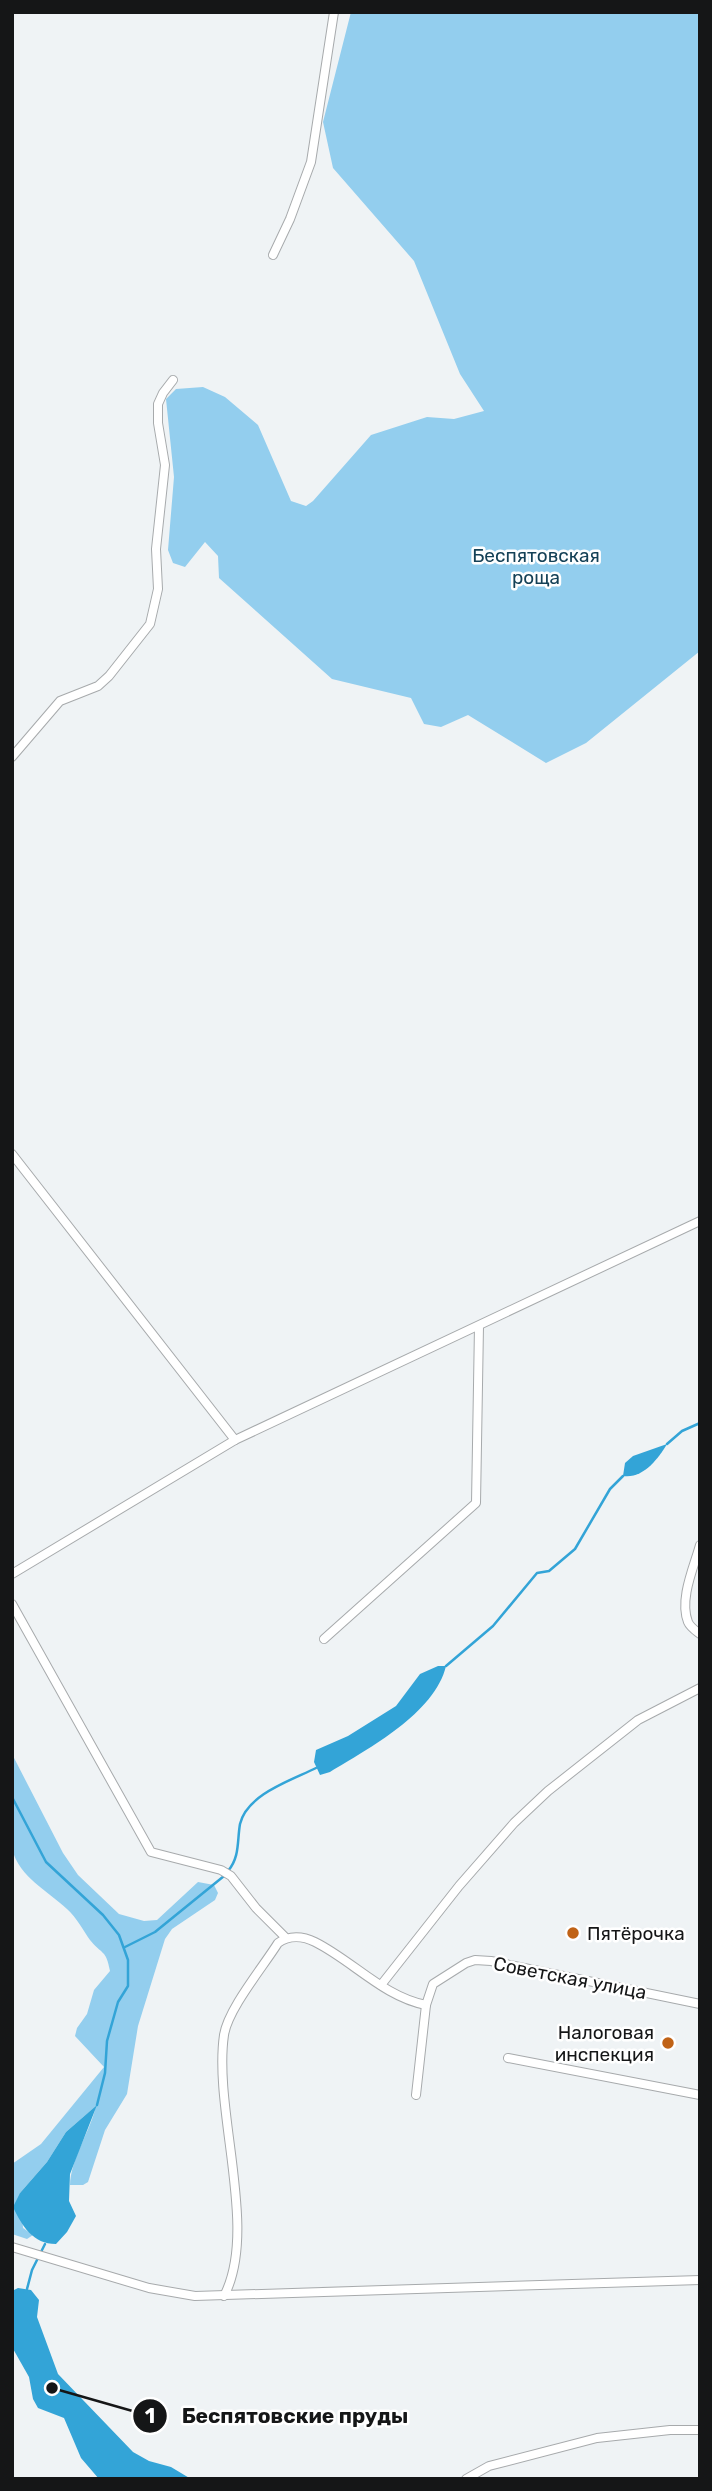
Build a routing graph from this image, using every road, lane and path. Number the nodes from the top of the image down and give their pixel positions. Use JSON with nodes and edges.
{"nodes":[{"id":1,"x":334,"y":12,"type":"edge"},
{"id":2,"x":273,"y":255,"type":"dead end"},
{"id":3,"x":173,"y":380,"type":"dead end"},
{"id":4,"x":12,"y":757,"type":"edge"},
{"id":5,"x":12,"y":1154,"type":"edge"},
{"id":6,"x":700,"y":1221,"type":"edge"},
{"id":7,"x":480,"y":1326,"type":"junction"},
{"id":8,"x":235,"y":1440,"type":"junction"},
{"id":9,"x":700,"y":1545,"type":"edge"},
{"id":10,"x":12,"y":1574,"type":"edge"},
{"id":11,"x":12,"y":1604,"type":"edge"},
{"id":12,"x":700,"y":1634,"type":"edge"},
{"id":13,"x":324,"y":1639,"type":"dead end"},
{"id":14,"x":700,"y":1688,"type":"edge"},
{"id":15,"x":286,"y":1938,"type":"junction"},
{"id":16,"x":381,"y":1984,"type":"junction"},
{"id":17,"x":700,"y":2004,"type":"edge"},
{"id":18,"x":426,"y":2005,"type":"junction"},
{"id":19,"x":508,"y":2058,"type":"dead end"},
{"id":20,"x":416,"y":2095,"type":"dead end"},
{"id":21,"x":700,"y":2095,"type":"edge"},
{"id":22,"x":12,"y":2247,"type":"edge"},
{"id":23,"x":700,"y":2280,"type":"edge"},
{"id":24,"x":224,"y":2296,"type":"junction"},
{"id":25,"x":700,"y":2430,"type":"edge"},
{"id":26,"x":466,"y":2479,"type":"edge"}],
"edges":[{"from":1,"to":2,"type":"street"},
{"from":3,"to":4,"type":"street"},
{"from":5,"to":8,"type":"street"},
{"from":6,"to":7,"type":"street"},
{"from":7,"to":8,"type":"street"},
{"from":7,"to":13,"type":"street"},
{"from":8,"to":10,"type":"street"},
{"from":9,"to":12,"type":"street"},
{"from":11,"to":15,"type":"street"},
{"from":14,"to":16,"type":"street"},
{"from":15,"to":16,"type":"street"},
{"from":15,"to":24,"type":"street"},
{"from":16,"to":18,"type":"street"},
{"from":17,"to":18,"type":"street","name":"Советская улица"},
{"from":18,"to":20,"type":"street","name":"Советская улица"},
{"from":19,"to":21,"type":"street"},
{"from":22,"to":24,"type":"street"},
{"from":23,"to":24,"type":"street"},
{"from":25,"to":26,"type":"street"}]}
